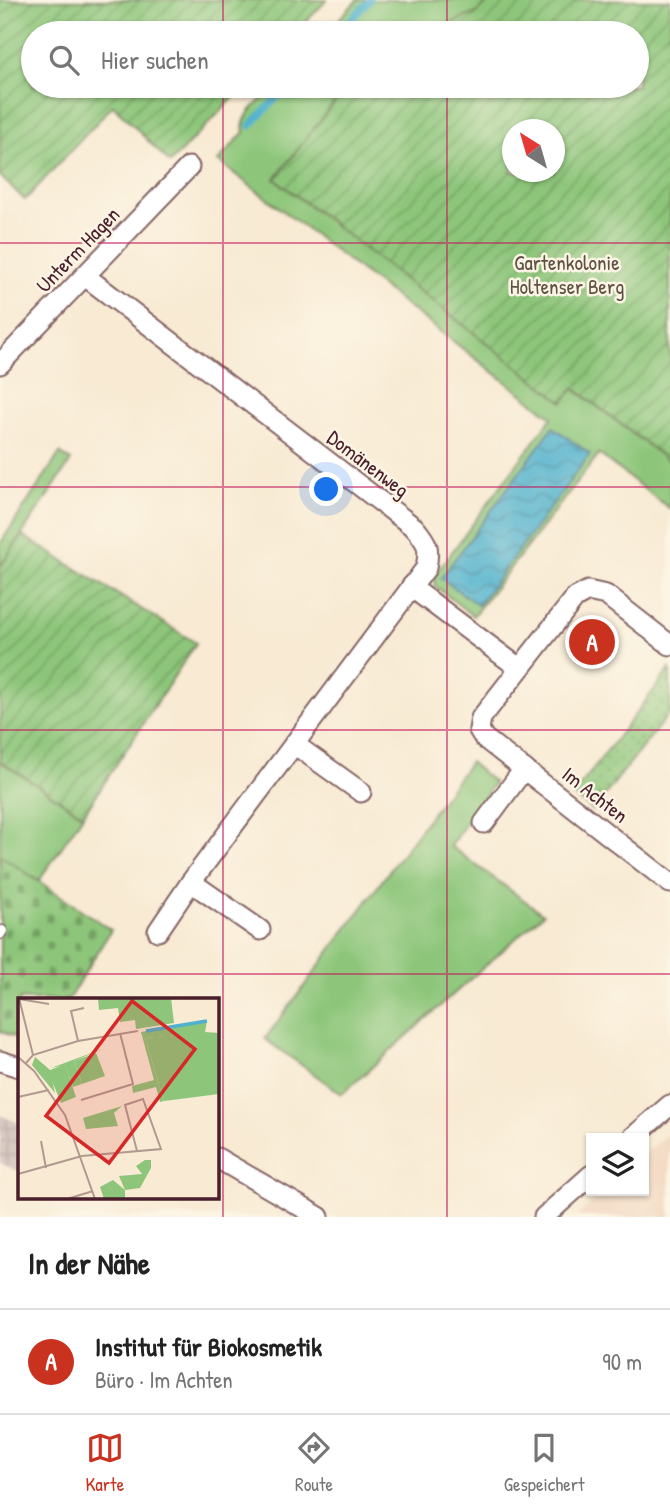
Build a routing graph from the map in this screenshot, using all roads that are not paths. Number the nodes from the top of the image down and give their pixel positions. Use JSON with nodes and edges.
{"nodes":[{"id":1,"x":189,"y":167,"type":"dead end"},
{"id":2,"x":85,"y":276,"type":"junction"},
{"id":3,"x":0,"y":364,"type":"edge"},
{"id":4,"x":411,"y":587,"type":"junction"},
{"id":5,"x":670,"y":645,"type":"edge"},
{"id":6,"x":519,"y":668,"type":"junction"},
{"id":7,"x":295,"y":744,"type":"junction"},
{"id":8,"x":524,"y":769,"type":"junction"},
{"id":9,"x":361,"y":792,"type":"dead end"},
{"id":10,"x":484,"y":823,"type":"dead end"},
{"id":11,"x":191,"y":882,"type":"junction"},
{"id":12,"x":670,"y":883,"type":"edge"},
{"id":13,"x":260,"y":930,"type":"dead end"},
{"id":14,"x":158,"y":931,"type":"dead end"},
{"id":15,"x":0,"y":1060,"type":"edge"},
{"id":16,"x":18,"y":1067,"type":"edge"},
{"id":17,"x":670,"y":1105,"type":"edge"},
{"id":18,"x":638,"y":1133,"type":"edge"},
{"id":19,"x":219,"y":1159,"type":"edge"},
{"id":20,"x":586,"y":1179,"type":"edge"},
{"id":21,"x":319,"y":1217,"type":"edge"},
{"id":22,"x":544,"y":1217,"type":"edge"}],
"edges":[{"from":1,"to":2,"type":"street","name":"Unterm Hagen"},
{"from":2,"to":3,"type":"street","name":"Unterm Hagen"},
{"from":2,"to":4,"type":"street","name":"Domänenweg"},
{"from":4,"to":6,"type":"street"},
{"from":4,"to":7,"type":"street","name":"Domänenweg"},
{"from":5,"to":6,"type":"street","name":"Im Achten"},
{"from":6,"to":8,"type":"street","name":"Im Achten"},
{"from":7,"to":9,"type":"street"},
{"from":7,"to":11,"type":"street","name":"Domänenweg"},
{"from":8,"to":10,"type":"street"},
{"from":8,"to":12,"type":"street","name":"Im Achten"},
{"from":11,"to":13,"type":"street"},
{"from":11,"to":14,"type":"street","name":"Domänenweg"},
{"from":15,"to":16,"type":"street"},
{"from":17,"to":18,"type":"street"},
{"from":19,"to":21,"type":"street"},
{"from":20,"to":22,"type":"street"}]}
